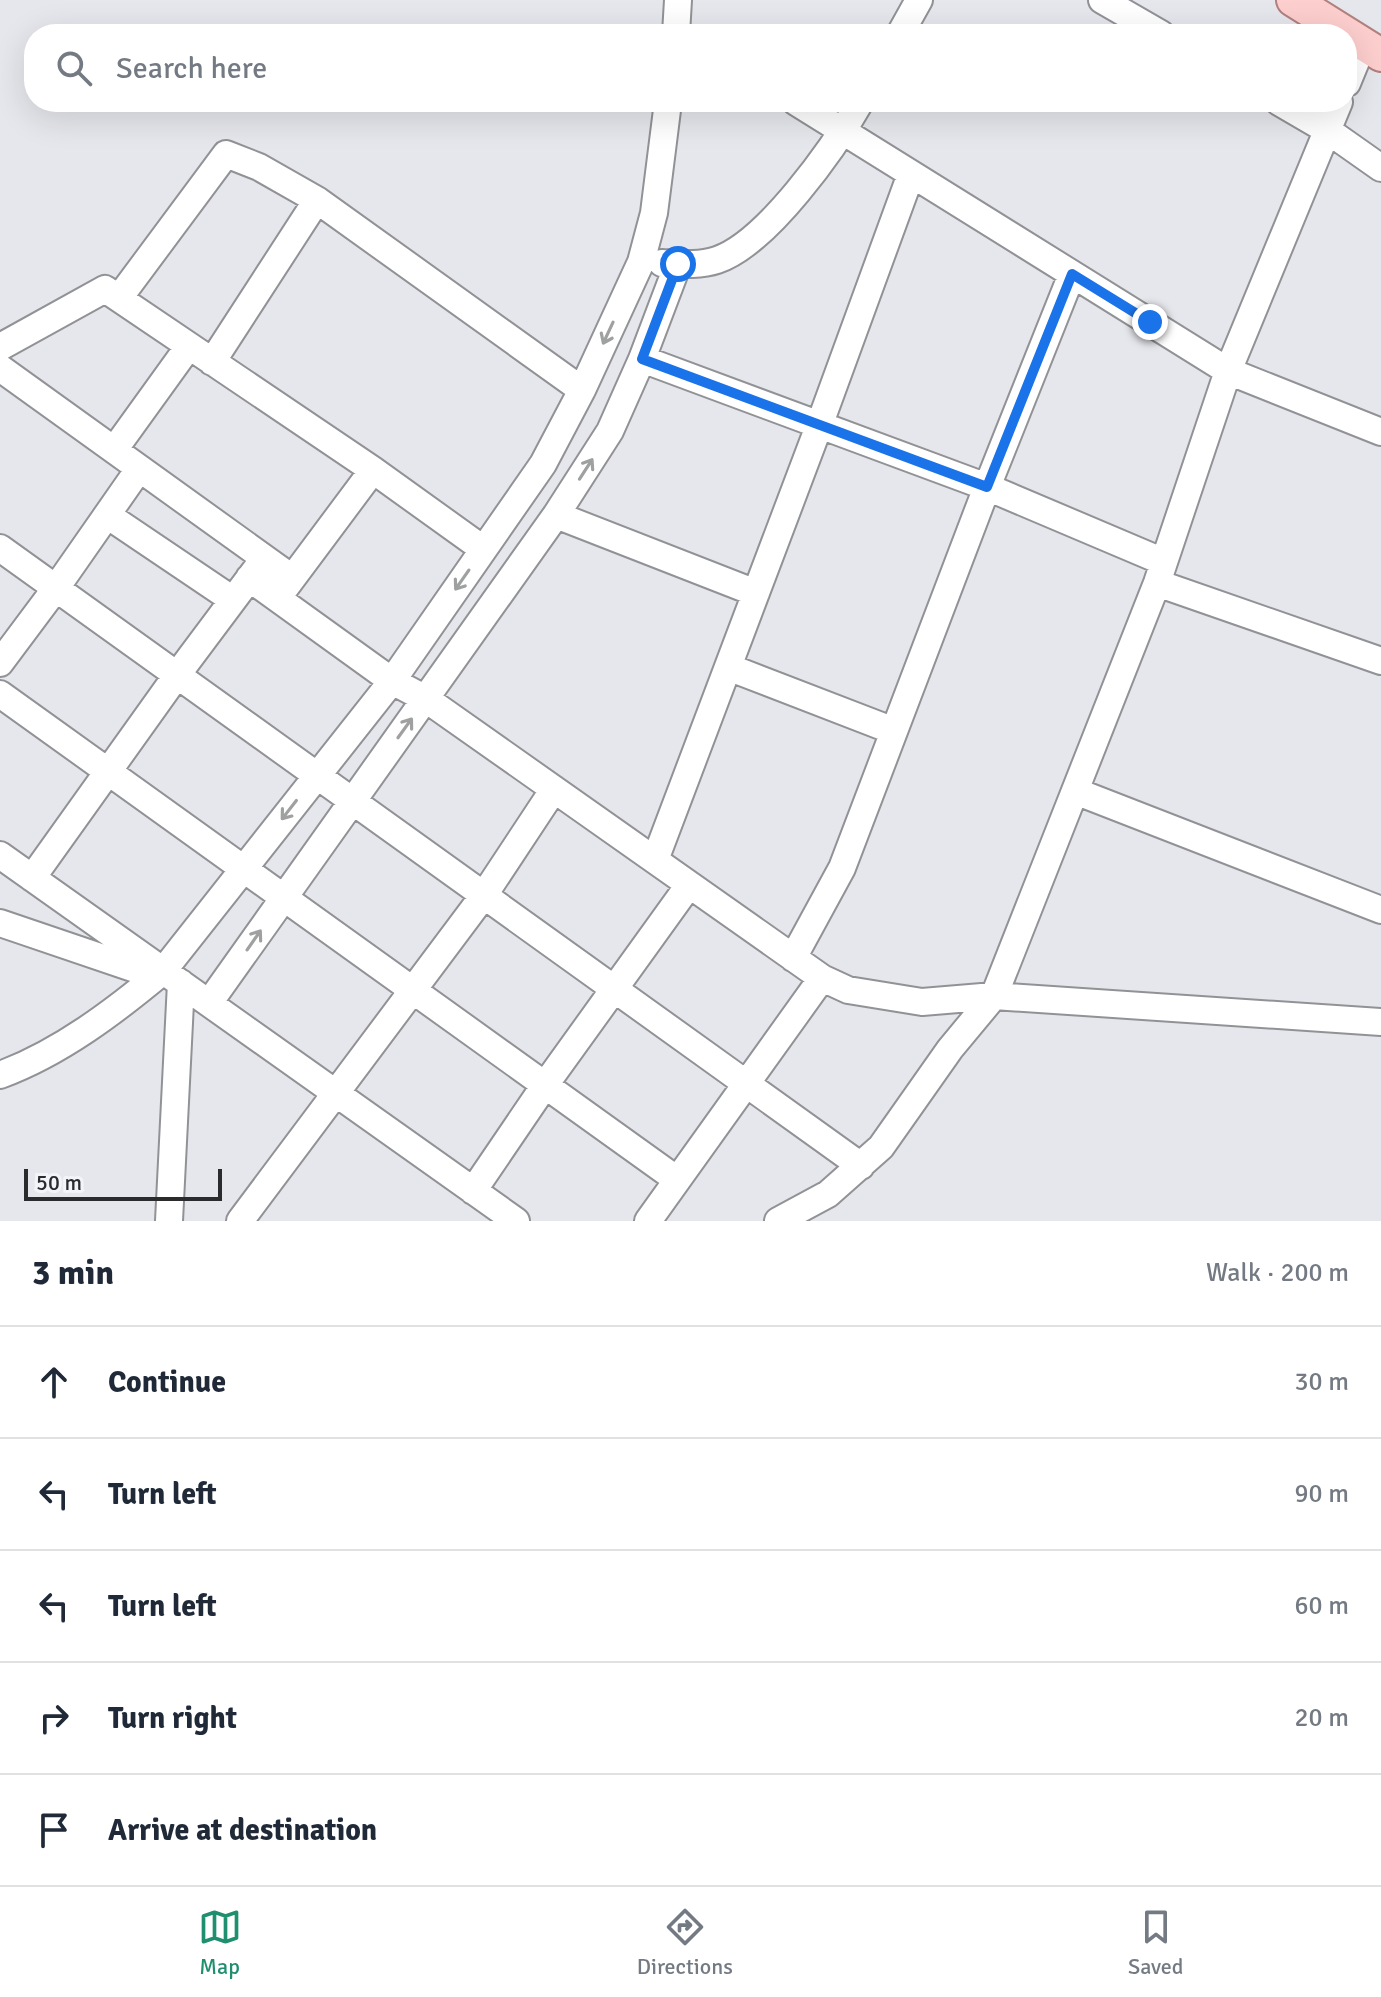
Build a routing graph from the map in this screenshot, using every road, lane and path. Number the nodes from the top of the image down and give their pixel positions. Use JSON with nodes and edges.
{"nodes":[{"id":1,"x":919,"y":0,"type":"edge"},
{"id":2,"x":1102,"y":0,"type":"edge"},
{"id":3,"x":1293,"y":0,"type":"edge"},
{"id":4,"x":906,"y":24,"type":"edge"},
{"id":5,"x":1144,"y":24,"type":"edge"},
{"id":6,"x":1331,"y":24,"type":"edge"},
{"id":7,"x":1372,"y":50,"type":"edge"},
{"id":8,"x":1357,"y":70,"type":"edge"},
{"id":9,"x":667,"y":112,"type":"edge"},
{"id":10,"x":812,"y":112,"type":"edge"},
{"id":11,"x":854,"y":112,"type":"edge"},
{"id":12,"x":1296,"y":112,"type":"edge"},
{"id":13,"x":1335,"y":112,"type":"edge"},
{"id":14,"x":1327,"y":130,"type":"junction"},
{"id":15,"x":843,"y":132,"type":"junction"},
{"id":16,"x":1381,"y":168,"type":"edge"},
{"id":17,"x":911,"y":174,"type":"junction"},
{"id":18,"x":317,"y":200,"type":"junction"},
{"id":19,"x":641,"y":262,"type":"junction"},
{"id":20,"x":678,"y":264,"type":"junction"},
{"id":21,"x":1072,"y":274,"type":"junction"},
{"id":22,"x":119,"y":298,"type":"junction"},
{"id":23,"x":189,"y":346,"type":"junction"},
{"id":24,"x":0,"y":347,"type":"edge"},
{"id":25,"x":642,"y":359,"type":"junction"},
{"id":26,"x":212,"y":362,"type":"junction"},
{"id":27,"x":0,"y":368,"type":"edge"},
{"id":28,"x":1228,"y":371,"type":"junction"},
{"id":29,"x":582,"y":390,"type":"junction"},
{"id":30,"x":819,"y":426,"type":"junction"},
{"id":31,"x":1381,"y":432,"type":"edge"},
{"id":32,"x":114,"y":450,"type":"junction"},
{"id":33,"x":139,"y":469,"type":"junction"},
{"id":34,"x":373,"y":470,"type":"junction"},
{"id":35,"x":987,"y":487,"type":"junction"},
{"id":36,"x":107,"y":515,"type":"junction"},
{"id":37,"x":556,"y":515,"type":"junction"},
{"id":38,"x":0,"y":548,"type":"edge"},
{"id":39,"x":483,"y":549,"type":"junction"},
{"id":40,"x":256,"y":569,"type":"junction"},
{"id":41,"x":1160,"y":573,"type":"junction"},
{"id":42,"x":56,"y":588,"type":"junction"},
{"id":43,"x":285,"y":588,"type":"junction"},
{"id":44,"x":756,"y":593,"type":"junction"},
{"id":45,"x":233,"y":600,"type":"junction"},
{"id":46,"x":1381,"y":661,"type":"edge"},
{"id":47,"x":0,"y":663,"type":"edge"},
{"id":48,"x":728,"y":667,"type":"junction"},
{"id":49,"x":177,"y":675,"type":"junction"},
{"id":50,"x":392,"y":681,"type":"junction"},
{"id":51,"x":0,"y":694,"type":"edge"},
{"id":52,"x":426,"y":699,"type":"junction"},
{"id":53,"x":894,"y":731,"type":"junction"},
{"id":54,"x":107,"y":771,"type":"junction"},
{"id":55,"x":317,"y":775,"type":"junction"},
{"id":56,"x":554,"y":789,"type":"junction"},
{"id":57,"x":1075,"y":791,"type":"junction"},
{"id":58,"x":354,"y":800,"type":"junction"},
{"id":59,"x":0,"y":855,"type":"edge"},
{"id":60,"x":655,"y":860,"type":"junction"},
{"id":61,"x":243,"y":869,"type":"junction"},
{"id":62,"x":32,"y":878,"type":"junction"},
{"id":63,"x":689,"y":885,"type":"junction"},
{"id":64,"x":484,"y":895,"type":"junction"},
{"id":65,"x":284,"y":897,"type":"junction"},
{"id":66,"x":1381,"y":910,"type":"edge"},
{"id":67,"x":0,"y":923,"type":"edge"},
{"id":68,"x":793,"y":958,"type":"junction"},
{"id":69,"x":167,"y":977,"type":"junction"},
{"id":70,"x":822,"y":978,"type":"junction"},
{"id":71,"x":413,"y":990,"type":"junction"},
{"id":72,"x":616,"y":990,"type":"junction"},
{"id":73,"x":994,"y":996,"type":"junction"},
{"id":74,"x":209,"y":1003,"type":"junction"},
{"id":75,"x":1381,"y":1022,"type":"edge"},
{"id":76,"x":0,"y":1075,"type":"edge"},
{"id":77,"x":744,"y":1083,"type":"junction"},
{"id":78,"x":545,"y":1085,"type":"junction"},
{"id":79,"x":336,"y":1093,"type":"junction"},
{"id":80,"x":861,"y":1166,"type":"junction"},
{"id":81,"x":676,"y":1179,"type":"junction"},
{"id":82,"x":473,"y":1191,"type":"junction"},
{"id":83,"x":169,"y":1221,"type":"edge"},
{"id":84,"x":240,"y":1221,"type":"edge"},
{"id":85,"x":516,"y":1221,"type":"edge"},
{"id":86,"x":648,"y":1221,"type":"edge"},
{"id":87,"x":778,"y":1221,"type":"edge"}],
"edges":[{"from":1,"to":4,"type":"street"},
{"from":2,"to":5,"type":"street"},
{"from":3,"to":6,"type":"main road"},
{"from":7,"to":8,"type":"street"},
{"from":9,"to":19,"type":"street"},
{"from":10,"to":15,"type":"street"},
{"from":11,"to":15,"type":"street"},
{"from":12,"to":14,"type":"street"},
{"from":13,"to":14,"type":"street"},
{"from":14,"to":16,"type":"street"},
{"from":14,"to":28,"type":"street"},
{"from":15,"to":17,"type":"street"},
{"from":15,"to":20,"type":"street"},
{"from":17,"to":21,"type":"street"},
{"from":17,"to":30,"type":"street"},
{"from":18,"to":22,"type":"street"},
{"from":18,"to":26,"type":"street"},
{"from":18,"to":29,"type":"street"},
{"from":19,"to":20,"type":"street"},
{"from":19,"to":29,"type":"street","one_way":true},
{"from":20,"to":25,"type":"street"},
{"from":21,"to":28,"type":"street"},
{"from":21,"to":35,"type":"street"},
{"from":22,"to":23,"type":"street"},
{"from":22,"to":24,"type":"street"},
{"from":23,"to":26,"type":"street"},
{"from":23,"to":32,"type":"street"},
{"from":25,"to":30,"type":"street"},
{"from":37,"to":25,"type":"street","one_way":true},
{"from":26,"to":34,"type":"street"},
{"from":27,"to":32,"type":"street"},
{"from":28,"to":31,"type":"street"},
{"from":28,"to":41,"type":"street"},
{"from":29,"to":39,"type":"street"},
{"from":30,"to":35,"type":"street"},
{"from":30,"to":44,"type":"street"},
{"from":32,"to":33,"type":"street"},
{"from":33,"to":36,"type":"street"},
{"from":33,"to":40,"type":"street"},
{"from":34,"to":39,"type":"street"},
{"from":34,"to":43,"type":"street"},
{"from":35,"to":41,"type":"street"},
{"from":35,"to":53,"type":"street"},
{"from":36,"to":42,"type":"street"},
{"from":36,"to":45,"type":"street"},
{"from":37,"to":44,"type":"street"},
{"from":37,"to":52,"type":"street"},
{"from":38,"to":42,"type":"street"},
{"from":39,"to":50,"type":"street","one_way":true},
{"from":40,"to":43,"type":"street"},
{"from":40,"to":45,"type":"street"},
{"from":41,"to":46,"type":"street"},
{"from":41,"to":57,"type":"street"},
{"from":42,"to":47,"type":"street"},
{"from":42,"to":49,"type":"street"},
{"from":43,"to":50,"type":"street"},
{"from":44,"to":48,"type":"street"},
{"from":45,"to":49,"type":"street"},
{"from":48,"to":53,"type":"street"},
{"from":48,"to":60,"type":"street"},
{"from":49,"to":54,"type":"street"},
{"from":49,"to":55,"type":"street"},
{"from":50,"to":52,"type":"street"},
{"from":50,"to":55,"type":"street"},
{"from":51,"to":54,"type":"street"},
{"from":52,"to":56,"type":"street"},
{"from":58,"to":52,"type":"street","one_way":true},
{"from":53,"to":68,"type":"street"},
{"from":54,"to":61,"type":"street"},
{"from":54,"to":62,"type":"street"},
{"from":55,"to":58,"type":"street"},
{"from":55,"to":61,"type":"street","one_way":true},
{"from":56,"to":60,"type":"street"},
{"from":56,"to":64,"type":"street"},
{"from":57,"to":66,"type":"street"},
{"from":57,"to":73,"type":"street"},
{"from":58,"to":64,"type":"street"},
{"from":58,"to":65,"type":"street"},
{"from":59,"to":62,"type":"street"},
{"from":60,"to":63,"type":"street"},
{"from":61,"to":65,"type":"street"},
{"from":61,"to":69,"type":"street"},
{"from":62,"to":69,"type":"street"},
{"from":63,"to":68,"type":"street"},
{"from":63,"to":72,"type":"street"},
{"from":64,"to":71,"type":"street"},
{"from":64,"to":72,"type":"street"},
{"from":65,"to":71,"type":"street"},
{"from":74,"to":65,"type":"street","one_way":true},
{"from":67,"to":69,"type":"street"},
{"from":68,"to":70,"type":"street"},
{"from":69,"to":74,"type":"street"},
{"from":69,"to":76,"type":"street"},
{"from":69,"to":83,"type":"street"},
{"from":70,"to":73,"type":"street"},
{"from":70,"to":77,"type":"street"},
{"from":71,"to":78,"type":"street"},
{"from":71,"to":79,"type":"street"},
{"from":72,"to":77,"type":"street"},
{"from":72,"to":78,"type":"street"},
{"from":73,"to":75,"type":"street"},
{"from":73,"to":80,"type":"street"},
{"from":74,"to":79,"type":"street"},
{"from":77,"to":80,"type":"street"},
{"from":77,"to":81,"type":"street"},
{"from":78,"to":81,"type":"street"},
{"from":78,"to":82,"type":"street"},
{"from":79,"to":82,"type":"street"},
{"from":79,"to":84,"type":"street"},
{"from":80,"to":87,"type":"street"},
{"from":81,"to":86,"type":"street"},
{"from":82,"to":85,"type":"street"}]}
